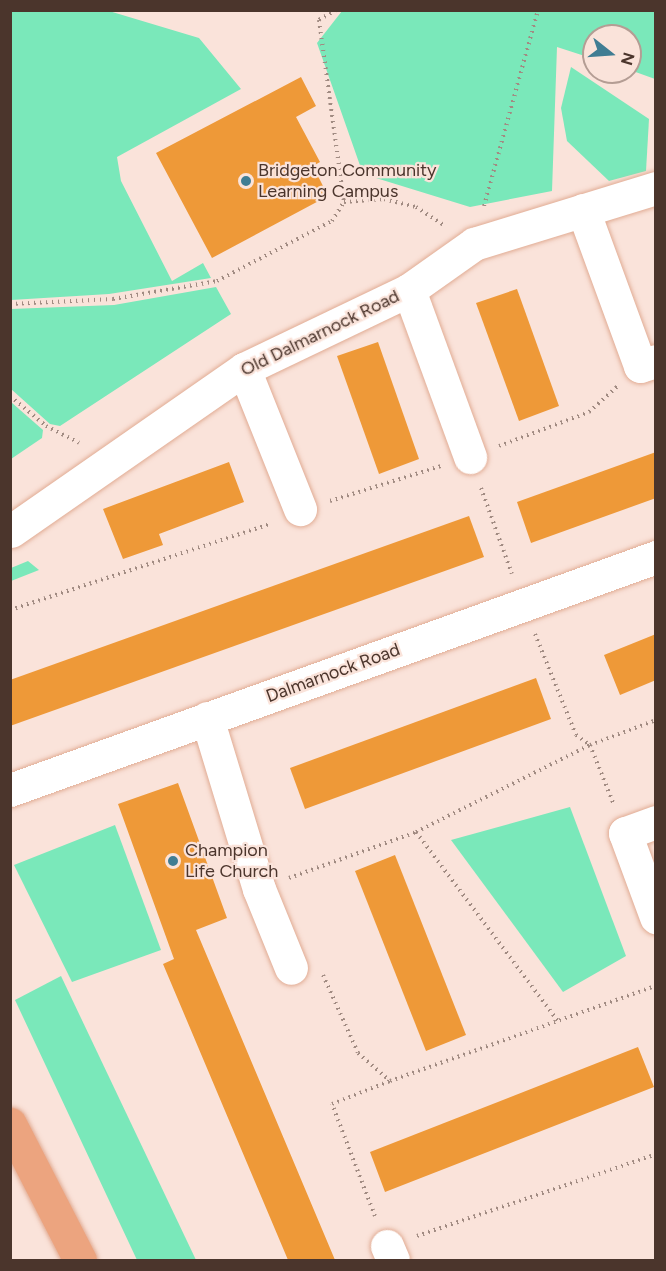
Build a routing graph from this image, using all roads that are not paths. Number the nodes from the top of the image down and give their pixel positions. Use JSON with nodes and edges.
{"nodes":[{"id":1,"x":656,"y":188,"type":"edge"},
{"id":2,"x":583,"y":210,"type":"junction"},
{"id":3,"x":409,"y":290,"type":"junction"},
{"id":4,"x":656,"y":361,"type":"edge"},
{"id":5,"x":244,"y":369,"type":"junction"},
{"id":6,"x":470,"y":457,"type":"road end"},
{"id":7,"x":300,"y":509,"type":"road end"},
{"id":8,"x":11,"y":531,"type":"edge"},
{"id":9,"x":656,"y":556,"type":"edge"},
{"id":10,"x":207,"y":718,"type":"junction"},
{"id":11,"x":10,"y":790,"type":"edge"},
{"id":12,"x":656,"y":822,"type":"edge"},
{"id":13,"x":656,"y":918,"type":"edge"},
{"id":14,"x":291,"y":968,"type":"road end"},
{"id":15,"x":10,"y":1124,"type":"edge"},
{"id":16,"x":80,"y":1260,"type":"edge"}],
"edges":[{"from":1,"to":2,"type":"street","name":"Old Dalmarnock Road"},
{"from":2,"to":3,"type":"street","name":"Old Dalmarnock Road"},
{"from":2,"to":4,"type":"street"},
{"from":3,"to":5,"type":"street","name":"Old Dalmarnock Road"},
{"from":3,"to":6,"type":"street"},
{"from":5,"to":7,"type":"street"},
{"from":5,"to":8,"type":"street","name":"Old Dalmarnock Road"},
{"from":9,"to":10,"type":"street","name":"Dalmarnock Road"},
{"from":10,"to":11,"type":"street","name":"Dalmarnock Road"},
{"from":10,"to":14,"type":"street"},
{"from":12,"to":13,"type":"street"},
{"from":15,"to":16,"type":"main road"}]}
